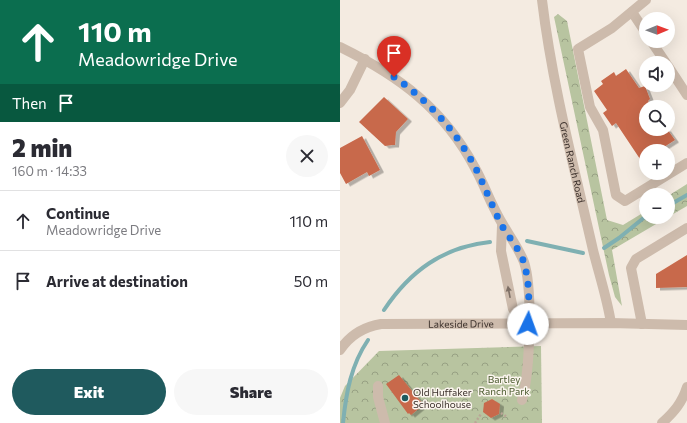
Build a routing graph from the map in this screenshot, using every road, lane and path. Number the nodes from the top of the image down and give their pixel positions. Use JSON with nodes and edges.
{"nodes":[{"id":1,"x":542,"y":0,"type":"edge"},
{"id":2,"x":646,"y":0,"type":"edge"},
{"id":3,"x":632,"y":12,"type":"junction"},
{"id":4,"x":639,"y":22,"type":"edge"},
{"id":5,"x":340,"y":47,"type":"edge"},
{"id":6,"x":365,"y":59,"type":"junction"},
{"id":7,"x":675,"y":77,"type":"edge"},
{"id":8,"x":687,"y":95,"type":"edge"},
{"id":9,"x":340,"y":103,"type":"edge"},
{"id":10,"x":687,"y":163,"type":"edge"},
{"id":11,"x":502,"y":226,"type":"junction"},
{"id":12,"x":687,"y":228,"type":"edge"},
{"id":13,"x":611,"y":323,"type":"junction"},
{"id":14,"x":528,"y":324,"type":"junction"},
{"id":15,"x":642,"y":324,"type":"junction"},
{"id":16,"x":687,"y":325,"type":"edge"},
{"id":17,"x":340,"y":350,"type":"edge"},
{"id":18,"x":378,"y":386,"type":"dead end"},
{"id":19,"x":687,"y":387,"type":"edge"},
{"id":20,"x":522,"y":400,"type":"dead end"},
{"id":21,"x":501,"y":413,"type":"dead end"},
{"id":22,"x":481,"y":414,"type":"dead end"},
{"id":23,"x":507,"y":417,"type":"dead end"},
{"id":24,"x":385,"y":423,"type":"edge"},
{"id":25,"x":475,"y":423,"type":"edge"},
{"id":26,"x":662,"y":423,"type":"edge"}],
"edges":[{"from":1,"to":13,"type":"street","name":"Green Ranch Road"},
{"from":2,"to":3,"type":"street"},
{"from":3,"to":4,"type":"street"},
{"from":3,"to":10,"type":"street"},
{"from":5,"to":6,"type":"street"},
{"from":6,"to":9,"type":"street"},
{"from":6,"to":11,"type":"street"},
{"from":7,"to":8,"type":"street"},
{"from":11,"to":14,"type":"street"},
{"from":14,"to":11,"type":"street","one_way":true},
{"from":12,"to":15,"type":"street"},
{"from":13,"to":14,"type":"street","name":"Lakeside Drive"},
{"from":13,"to":15,"type":"street","name":"Lakeside Drive"},
{"from":14,"to":17,"type":"street","name":"Lakeside Drive"},
{"from":14,"to":20,"type":"street"},
{"from":15,"to":16,"type":"street","name":"Lakeside Drive"},
{"from":18,"to":24,"type":"street"},
{"from":19,"to":26,"type":"street"},
{"from":21,"to":23,"type":"path"},
{"from":22,"to":25,"type":"path"}]}
